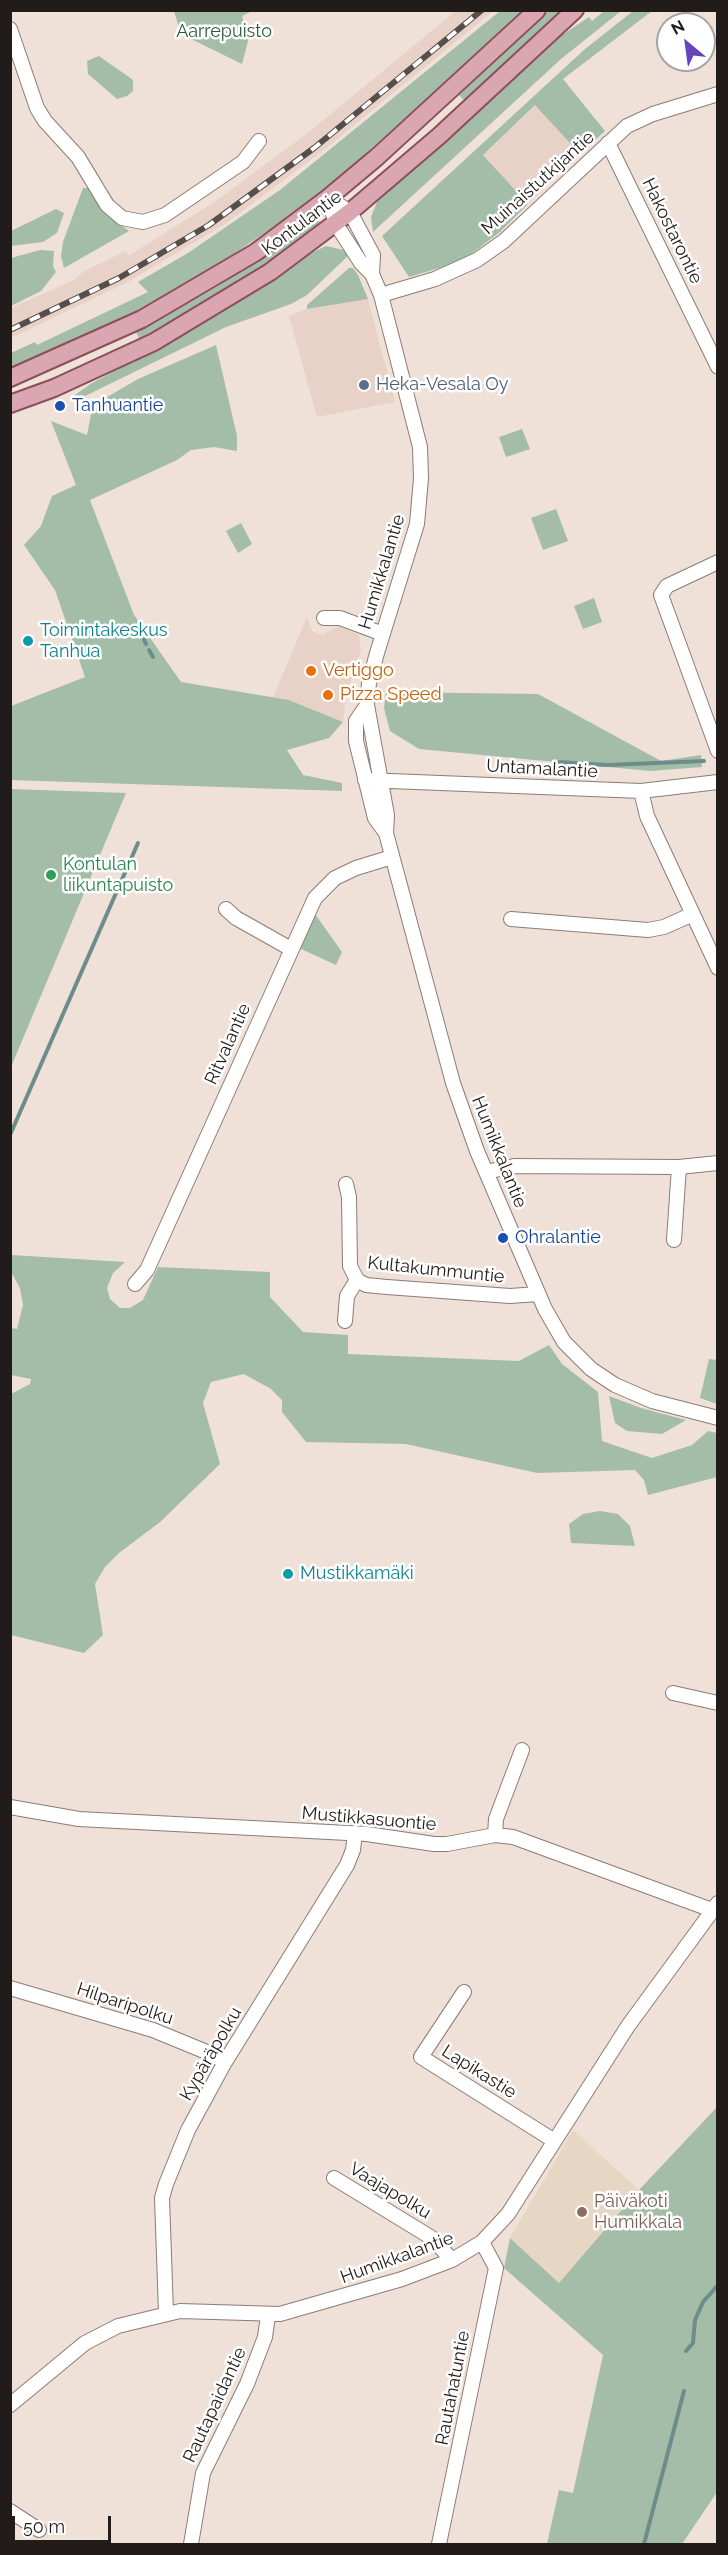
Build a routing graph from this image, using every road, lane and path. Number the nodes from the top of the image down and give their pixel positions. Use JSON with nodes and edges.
{"nodes":[{"id":1,"x":537,"y":10,"type":"edge"},
{"id":2,"x":575,"y":10,"type":"edge"},
{"id":3,"x":10,"y":29,"type":"edge"},
{"id":4,"x":717,"y":94,"type":"edge"},
{"id":5,"x":259,"y":141,"type":"dead end"},
{"id":6,"x":608,"y":143,"type":"junction"},
{"id":7,"x":328,"y":198,"type":"junction"},
{"id":8,"x":350,"y":212,"type":"junction"},
{"id":9,"x":336,"y":224,"type":"junction"},
{"id":10,"x":372,"y":274,"type":"junction"},
{"id":11,"x":381,"y":295,"type":"junction"},
{"id":12,"x":717,"y":367,"type":"edge"},
{"id":13,"x":10,"y":378,"type":"edge"},
{"id":14,"x":10,"y":404,"type":"edge"},
{"id":15,"x":717,"y":562,"type":"edge"},
{"id":16,"x":324,"y":618,"type":"dead end"},
{"id":17,"x":383,"y":634,"type":"junction"},
{"id":18,"x":367,"y":705,"type":"junction"},
{"id":19,"x":717,"y":751,"type":"edge"},
{"id":20,"x":381,"y":779,"type":"junction"},
{"id":21,"x":365,"y":780,"type":"junction"},
{"id":22,"x":717,"y":782,"type":"edge"},
{"id":23,"x":641,"y":791,"type":"junction"},
{"id":24,"x":386,"y":833,"type":"junction"},
{"id":25,"x":392,"y":857,"type":"junction"},
{"id":26,"x":226,"y":909,"type":"dead end"},
{"id":27,"x":693,"y":914,"type":"junction"},
{"id":28,"x":511,"y":919,"type":"dead end"},
{"id":29,"x":291,"y":949,"type":"junction"},
{"id":30,"x":717,"y":968,"type":"edge"},
{"id":31,"x":717,"y":1163,"type":"edge"},
{"id":32,"x":679,"y":1167,"type":"junction"},
{"id":33,"x":486,"y":1172,"type":"junction"},
{"id":34,"x":346,"y":1184,"type":"dead end"},
{"id":35,"x":674,"y":1240,"type":"dead end"},
{"id":36,"x":357,"y":1280,"type":"junction"},
{"id":37,"x":135,"y":1284,"type":"dead end"},
{"id":38,"x":538,"y":1294,"type":"junction"},
{"id":39,"x":345,"y":1321,"type":"dead end"},
{"id":40,"x":715,"y":1417,"type":"edge"},
{"id":41,"x":673,"y":1693,"type":"dead end"},
{"id":42,"x":717,"y":1703,"type":"edge"},
{"id":43,"x":522,"y":1750,"type":"dead end"},
{"id":44,"x":10,"y":1807,"type":"edge"},
{"id":45,"x":355,"y":1833,"type":"junction"},
{"id":46,"x":495,"y":1835,"type":"junction"},
{"id":47,"x":715,"y":1907,"type":"edge"},
{"id":48,"x":10,"y":1988,"type":"edge"},
{"id":49,"x":464,"y":1992,"type":"dead end"},
{"id":50,"x":225,"y":2062,"type":"junction"},
{"id":51,"x":553,"y":2140,"type":"junction"},
{"id":52,"x":334,"y":2178,"type":"dead end"},
{"id":53,"x":482,"y":2242,"type":"junction"},
{"id":54,"x":452,"y":2260,"type":"junction"},
{"id":55,"x":166,"y":2313,"type":"junction"},
{"id":56,"x":268,"y":2316,"type":"junction"},
{"id":57,"x":10,"y":2405,"type":"edge"},
{"id":58,"x":10,"y":2511,"type":"edge"},
{"id":59,"x":39,"y":2530,"type":"dead end"},
{"id":60,"x":190,"y":2544,"type":"edge"},
{"id":61,"x":439,"y":2544,"type":"edge"}],
"edges":[{"from":1,"to":7,"type":"main road","name":"Kontulantie"},
{"from":2,"to":8,"type":"main road","name":"Kontulantie"},
{"from":3,"to":5,"type":"street"},
{"from":4,"to":6,"type":"street","name":"Muinaistutkijantie"},
{"from":6,"to":11,"type":"street","name":"Muinaistutkijantie"},
{"from":6,"to":12,"type":"street","name":"Hakostarontie"},
{"from":7,"to":8,"type":"street","name":"Humikkalantie"},
{"from":7,"to":9,"type":"street","name":"Humikkalantie"},
{"from":7,"to":13,"type":"main road","name":"Kontulantie"},
{"from":8,"to":9,"type":"main road","name":"Kontulantie"},
{"from":8,"to":10,"type":"street","name":"Humikkalantie"},
{"from":9,"to":10,"type":"street","name":"Humikkalantie"},
{"from":9,"to":14,"type":"main road","name":"Kontulantie"},
{"from":10,"to":11,"type":"street","name":"Humikkalantie"},
{"from":11,"to":17,"type":"street","name":"Humikkalantie"},
{"from":15,"to":19,"type":"street"},
{"from":16,"to":17,"type":"street"},
{"from":17,"to":18,"type":"street","name":"Humikkalantie"},
{"from":18,"to":20,"type":"street","name":"Humikkalantie"},
{"from":18,"to":21,"type":"street","name":"Humikkalantie"},
{"from":20,"to":21,"type":"street","name":"Untamalantie"},
{"from":20,"to":23,"type":"street","name":"Untamalantie"},
{"from":20,"to":24,"type":"street","name":"Humikkalantie"},
{"from":21,"to":24,"type":"street","name":"Humikkalantie"},
{"from":22,"to":23,"type":"street","name":"Untamalantie"},
{"from":23,"to":27,"type":"street"},
{"from":24,"to":25,"type":"street","name":"Humikkalantie"},
{"from":25,"to":29,"type":"street","name":"Ritvalantie"},
{"from":25,"to":33,"type":"street","name":"Humikkalantie"},
{"from":26,"to":29,"type":"street"},
{"from":27,"to":28,"type":"street"},
{"from":27,"to":30,"type":"street"},
{"from":29,"to":37,"type":"street","name":"Ritvalantie"},
{"from":31,"to":32,"type":"street"},
{"from":32,"to":33,"type":"street"},
{"from":32,"to":35,"type":"street"},
{"from":33,"to":38,"type":"street","name":"Humikkalantie"},
{"from":34,"to":36,"type":"street","name":"Kultakummuntie"},
{"from":36,"to":38,"type":"street","name":"Kultakummuntie"},
{"from":36,"to":39,"type":"street"},
{"from":38,"to":40,"type":"street","name":"Humikkalantie"},
{"from":41,"to":42,"type":"street"},
{"from":43,"to":46,"type":"street"},
{"from":44,"to":45,"type":"street","name":"Mustikkasuontie"},
{"from":45,"to":46,"type":"street","name":"Mustikkasuontie"},
{"from":45,"to":50,"type":"street","name":"Kypäräpolku"},
{"from":46,"to":47,"type":"street","name":"Mustikkasuontie"},
{"from":47,"to":51,"type":"street","name":"Humikkalantie"},
{"from":48,"to":50,"type":"street","name":"Hilparipolku"},
{"from":49,"to":51,"type":"street","name":"Lapikastie"},
{"from":50,"to":55,"type":"street","name":"Kypäräpolku"},
{"from":51,"to":53,"type":"street","name":"Humikkalantie"},
{"from":52,"to":54,"type":"street","name":"Vaajapolku"},
{"from":53,"to":54,"type":"street","name":"Humikkalantie"},
{"from":53,"to":61,"type":"street","name":"Rautahatuntie"},
{"from":54,"to":56,"type":"street","name":"Humikkalantie"},
{"from":55,"to":56,"type":"street","name":"Humikkalantie"},
{"from":55,"to":57,"type":"street","name":"Humikkalantie"},
{"from":56,"to":60,"type":"street","name":"Rautapaidantie"},
{"from":58,"to":59,"type":"street"}]}
